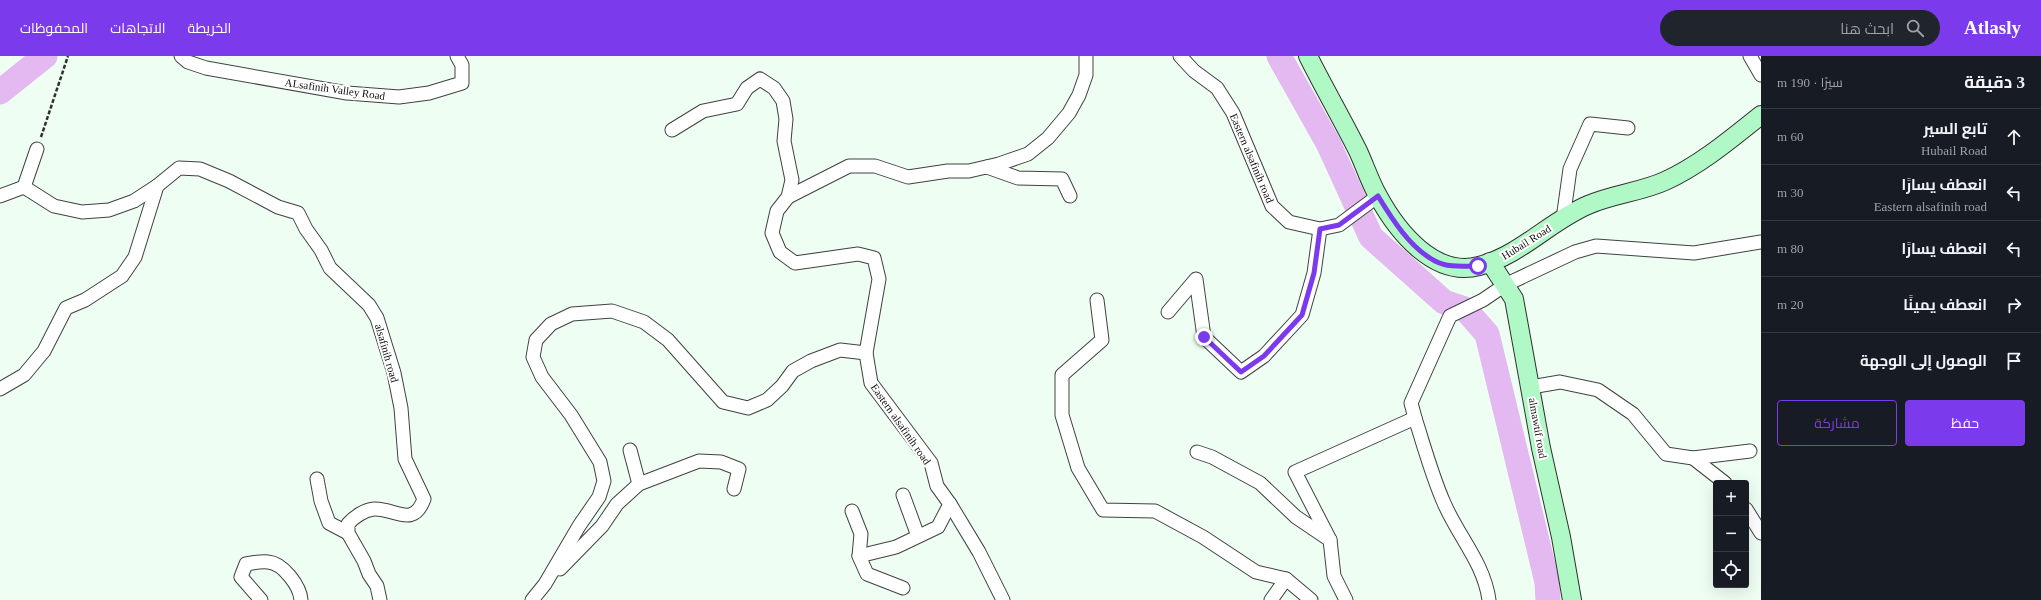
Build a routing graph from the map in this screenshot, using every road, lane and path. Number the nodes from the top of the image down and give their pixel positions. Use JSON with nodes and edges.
{"nodes":[{"id":1,"x":68,"y":56,"type":"edge"},
{"id":2,"x":181,"y":56,"type":"edge"},
{"id":3,"x":456,"y":56,"type":"edge"},
{"id":4,"x":1086,"y":56,"type":"edge"},
{"id":5,"x":1180,"y":56,"type":"edge"},
{"id":6,"x":1308,"y":56,"type":"edge"},
{"id":7,"x":1750,"y":56,"type":"edge"},
{"id":8,"x":1761,"y":75,"type":"edge"},
{"id":9,"x":1761,"y":115,"type":"edge"},
{"id":10,"x":1628,"y":128,"type":"dead end"},
{"id":11,"x":672,"y":130,"type":"dead end"},
{"id":12,"x":37,"y":149,"type":"joint"},
{"id":13,"x":987,"y":167,"type":"junction"},
{"id":14,"x":157,"y":186,"type":"junction"},
{"id":15,"x":24,"y":187,"type":"junction"},
{"id":16,"x":0,"y":196,"type":"edge"},
{"id":17,"x":1070,"y":196,"type":"dead end"},
{"id":18,"x":1378,"y":196,"type":"junction"},
{"id":19,"x":788,"y":197,"type":"junction"},
{"id":20,"x":1563,"y":219,"type":"junction"},
{"id":21,"x":1320,"y":229,"type":"junction"},
{"id":22,"x":1761,"y":242,"type":"edge"},
{"id":23,"x":1490,"y":262,"type":"junction"},
{"id":24,"x":1505,"y":285,"type":"junction"},
{"id":25,"x":1097,"y":300,"type":"dead end"},
{"id":26,"x":1168,"y":312,"type":"dead end"},
{"id":27,"x":866,"y":353,"type":"junction"},
{"id":28,"x":1531,"y":387,"type":"junction"},
{"id":29,"x":0,"y":389,"type":"edge"},
{"id":30,"x":1415,"y":418,"type":"junction"},
{"id":31,"x":630,"y":450,"type":"dead end"},
{"id":32,"x":1750,"y":451,"type":"dead end"},
{"id":33,"x":1197,"y":452,"type":"dead end"},
{"id":34,"x":1693,"y":458,"type":"junction"},
{"id":35,"x":316,"y":479,"type":"dead end"},
{"id":36,"x":1721,"y":480,"type":"edge"},
{"id":37,"x":639,"y":484,"type":"junction"},
{"id":38,"x":734,"y":489,"type":"dead end"},
{"id":39,"x":903,"y":495,"type":"dead end"},
{"id":40,"x":950,"y":504,"type":"junction"},
{"id":41,"x":852,"y":511,"type":"dead end"},
{"id":42,"x":1749,"y":514,"type":"edge"},
{"id":43,"x":1761,"y":533,"type":"edge"},
{"id":44,"x":348,"y":534,"type":"junction"},
{"id":45,"x":918,"y":536,"type":"junction"},
{"id":46,"x":1330,"y":540,"type":"junction"},
{"id":47,"x":859,"y":556,"type":"junction"},
{"id":48,"x":1286,"y":579,"type":"junction"},
{"id":49,"x":545,"y":584,"type":"junction"},
{"id":50,"x":902,"y":588,"type":"dead end"},
{"id":51,"x":261,"y":600,"type":"edge"},
{"id":52,"x":301,"y":600,"type":"edge"},
{"id":53,"x":380,"y":600,"type":"edge"},
{"id":54,"x":532,"y":600,"type":"edge"},
{"id":55,"x":1003,"y":600,"type":"edge"},
{"id":56,"x":1271,"y":600,"type":"edge"},
{"id":57,"x":1311,"y":600,"type":"edge"},
{"id":58,"x":1346,"y":600,"type":"edge"},
{"id":59,"x":1489,"y":600,"type":"edge"},
{"id":60,"x":1572,"y":600,"type":"edge"}],
"edges":[{"from":1,"to":12,"type":"path"},
{"from":2,"to":3,"type":"street","name":"ALsafinih Valley Road"},
{"from":4,"to":13,"type":"street","name":"Eastern alsafinih road"},
{"from":5,"to":21,"type":"street","name":"Eastern alsafinih road"},
{"from":6,"to":18,"type":"street","name":"Hubail Road"},
{"from":7,"to":8,"type":"street"},
{"from":9,"to":20,"type":"street","name":"Hubail Road"},
{"from":10,"to":20,"type":"street"},
{"from":11,"to":19,"type":"street"},
{"from":12,"to":15,"type":"street"},
{"from":13,"to":17,"type":"street"},
{"from":13,"to":19,"type":"street","name":"Eastern alsafinih road"},
{"from":14,"to":15,"type":"street","name":"alsafinih road"},
{"from":14,"to":29,"type":"street"},
{"from":14,"to":44,"type":"street","name":"alsafinih road"},
{"from":15,"to":16,"type":"street"},
{"from":18,"to":21,"type":"street","name":"Eastern alsafinih road"},
{"from":18,"to":23,"type":"street","name":"Hubail Road"},
{"from":19,"to":27,"type":"street","name":"Eastern alsafinih road"},
{"from":20,"to":23,"type":"street","name":"Hubail Road"},
{"from":21,"to":26,"type":"street"},
{"from":22,"to":24,"type":"street"},
{"from":23,"to":24,"type":"street","name":"almawtif road"},
{"from":24,"to":28,"type":"street","name":"almawtif road"},
{"from":24,"to":30,"type":"street"},
{"from":25,"to":48,"type":"street"},
{"from":27,"to":40,"type":"street","name":"Eastern alsafinih road"},
{"from":27,"to":49,"type":"street"},
{"from":28,"to":34,"type":"street"},
{"from":28,"to":60,"type":"street","name":"almawtif road"},
{"from":30,"to":46,"type":"street"},
{"from":30,"to":59,"type":"street"},
{"from":31,"to":37,"type":"street"},
{"from":32,"to":34,"type":"street"},
{"from":33,"to":46,"type":"street"},
{"from":34,"to":36,"type":"street"},
{"from":35,"to":44,"type":"street"},
{"from":37,"to":38,"type":"street"},
{"from":37,"to":49,"type":"street"},
{"from":39,"to":45,"type":"street"},
{"from":40,"to":45,"type":"street"},
{"from":40,"to":55,"type":"street","name":"Eastern alsafinih road"},
{"from":41,"to":47,"type":"street"},
{"from":42,"to":43,"type":"street"},
{"from":44,"to":53,"type":"street"},
{"from":45,"to":47,"type":"street"},
{"from":46,"to":58,"type":"street"},
{"from":47,"to":50,"type":"street"},
{"from":48,"to":56,"type":"street"},
{"from":48,"to":57,"type":"street"},
{"from":49,"to":54,"type":"street"},
{"from":51,"to":52,"type":"street"}]}
